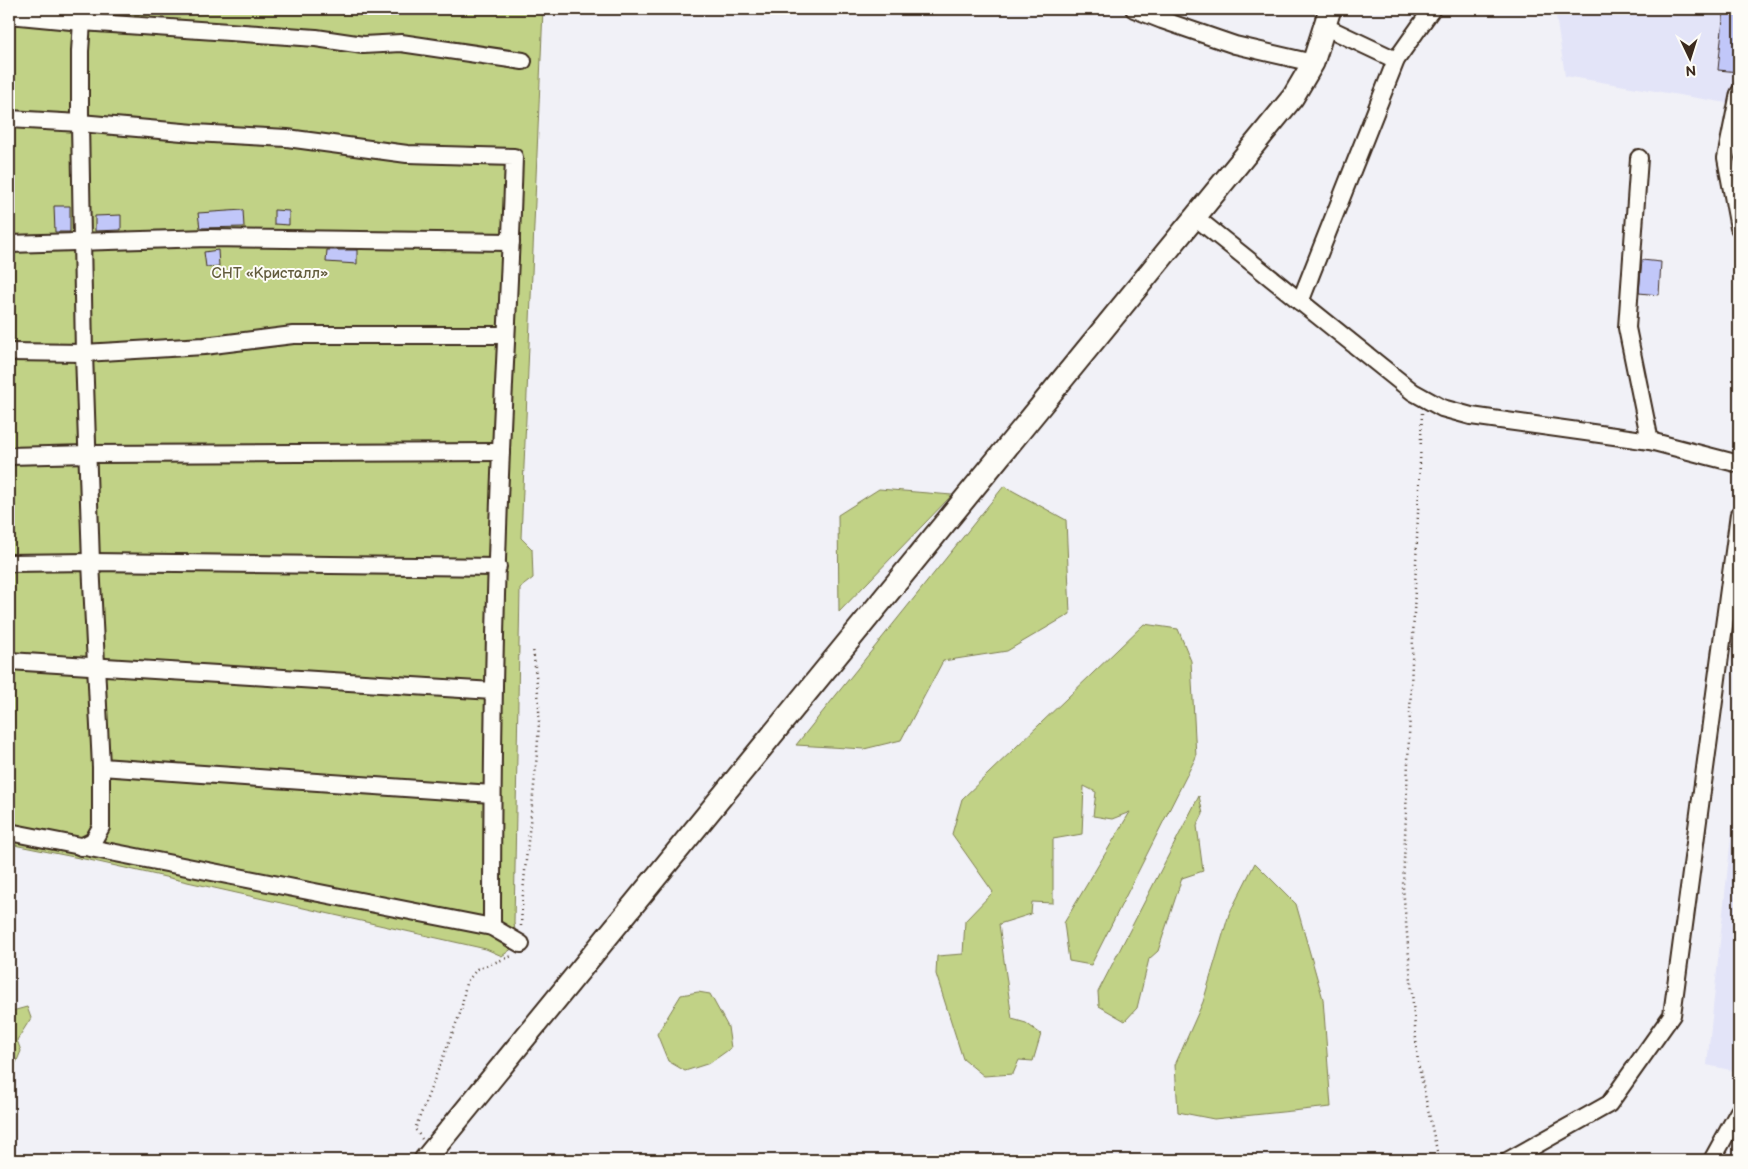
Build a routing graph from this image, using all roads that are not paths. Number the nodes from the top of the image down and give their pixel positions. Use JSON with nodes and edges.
{"nodes":[{"id":1,"x":1134,"y":9,"type":"edge"},
{"id":2,"x":1432,"y":9,"type":"edge"},
{"id":3,"x":9,"y":15,"type":"edge"},
{"id":4,"x":1328,"y":18,"type":"edge"},
{"id":5,"x":82,"y":22,"type":"junction"},
{"id":6,"x":1396,"y":60,"type":"junction"},
{"id":7,"x":523,"y":61,"type":"dead end"},
{"id":8,"x":1313,"y":63,"type":"junction"},
{"id":9,"x":1739,"y":93,"type":"edge"},
{"id":10,"x":9,"y":118,"type":"edge"},
{"id":11,"x":80,"y":123,"type":"junction"},
{"id":12,"x":1638,"y":158,"type":"dead end"},
{"id":13,"x":1195,"y":217,"type":"junction"},
{"id":14,"x":1739,"y":228,"type":"edge"},
{"id":15,"x":82,"y":242,"type":"junction"},
{"id":16,"x":511,"y":242,"type":"junction"},
{"id":17,"x":9,"y":244,"type":"edge"},
{"id":18,"x":1300,"y":302,"type":"junction"},
{"id":19,"x":506,"y":335,"type":"junction"},
{"id":20,"x":9,"y":352,"type":"edge"},
{"id":21,"x":84,"y":352,"type":"junction"},
{"id":22,"x":1650,"y":441,"type":"junction"},
{"id":23,"x":500,"y":452,"type":"junction"},
{"id":24,"x":88,"y":454,"type":"junction"},
{"id":25,"x":9,"y":456,"type":"edge"},
{"id":26,"x":1739,"y":464,"type":"edge"},
{"id":27,"x":1739,"y":514,"type":"edge"},
{"id":28,"x":90,"y":562,"type":"junction"},
{"id":29,"x":9,"y":563,"type":"edge"},
{"id":30,"x":498,"y":567,"type":"junction"},
{"id":31,"x":9,"y":661,"type":"edge"},
{"id":32,"x":96,"y":665,"type":"junction"},
{"id":33,"x":493,"y":691,"type":"junction"},
{"id":34,"x":101,"y":767,"type":"junction"},
{"id":35,"x":492,"y":794,"type":"junction"},
{"id":36,"x":9,"y":832,"type":"edge"},
{"id":37,"x":81,"y":847,"type":"junction"},
{"id":38,"x":492,"y":927,"type":"junction"},
{"id":39,"x":521,"y":944,"type":"dead end"},
{"id":40,"x":1739,"y":1111,"type":"edge"},
{"id":41,"x":425,"y":1160,"type":"edge"},
{"id":42,"x":1509,"y":1160,"type":"edge"},
{"id":43,"x":1712,"y":1160,"type":"edge"}],
"edges":[{"from":1,"to":8,"type":"street"},
{"from":2,"to":6,"type":"street"},
{"from":3,"to":5,"type":"street"},
{"from":4,"to":6,"type":"street"},
{"from":4,"to":8,"type":"main road"},
{"from":5,"to":7,"type":"street"},
{"from":5,"to":11,"type":"street"},
{"from":6,"to":18,"type":"street"},
{"from":8,"to":13,"type":"main road"},
{"from":9,"to":14,"type":"street"},
{"from":10,"to":11,"type":"street"},
{"from":11,"to":15,"type":"street"},
{"from":11,"to":16,"type":"street"},
{"from":12,"to":22,"type":"street"},
{"from":13,"to":18,"type":"street"},
{"from":13,"to":41,"type":"main road"},
{"from":15,"to":16,"type":"street"},
{"from":15,"to":17,"type":"street"},
{"from":15,"to":21,"type":"street"},
{"from":16,"to":19,"type":"street"},
{"from":18,"to":22,"type":"street"},
{"from":19,"to":21,"type":"street"},
{"from":19,"to":23,"type":"street"},
{"from":20,"to":21,"type":"street"},
{"from":21,"to":24,"type":"street"},
{"from":22,"to":26,"type":"street"},
{"from":23,"to":24,"type":"street"},
{"from":23,"to":30,"type":"street"},
{"from":24,"to":25,"type":"street"},
{"from":24,"to":28,"type":"street"},
{"from":27,"to":42,"type":"street"},
{"from":28,"to":29,"type":"street"},
{"from":28,"to":30,"type":"street"},
{"from":28,"to":32,"type":"street"},
{"from":30,"to":33,"type":"street"},
{"from":31,"to":32,"type":"street"},
{"from":32,"to":33,"type":"street"},
{"from":32,"to":34,"type":"street"},
{"from":33,"to":35,"type":"street"},
{"from":34,"to":35,"type":"street"},
{"from":34,"to":37,"type":"street"},
{"from":35,"to":38,"type":"street"},
{"from":36,"to":37,"type":"street"},
{"from":37,"to":38,"type":"street"},
{"from":38,"to":39,"type":"street"},
{"from":40,"to":43,"type":"street"}]}
